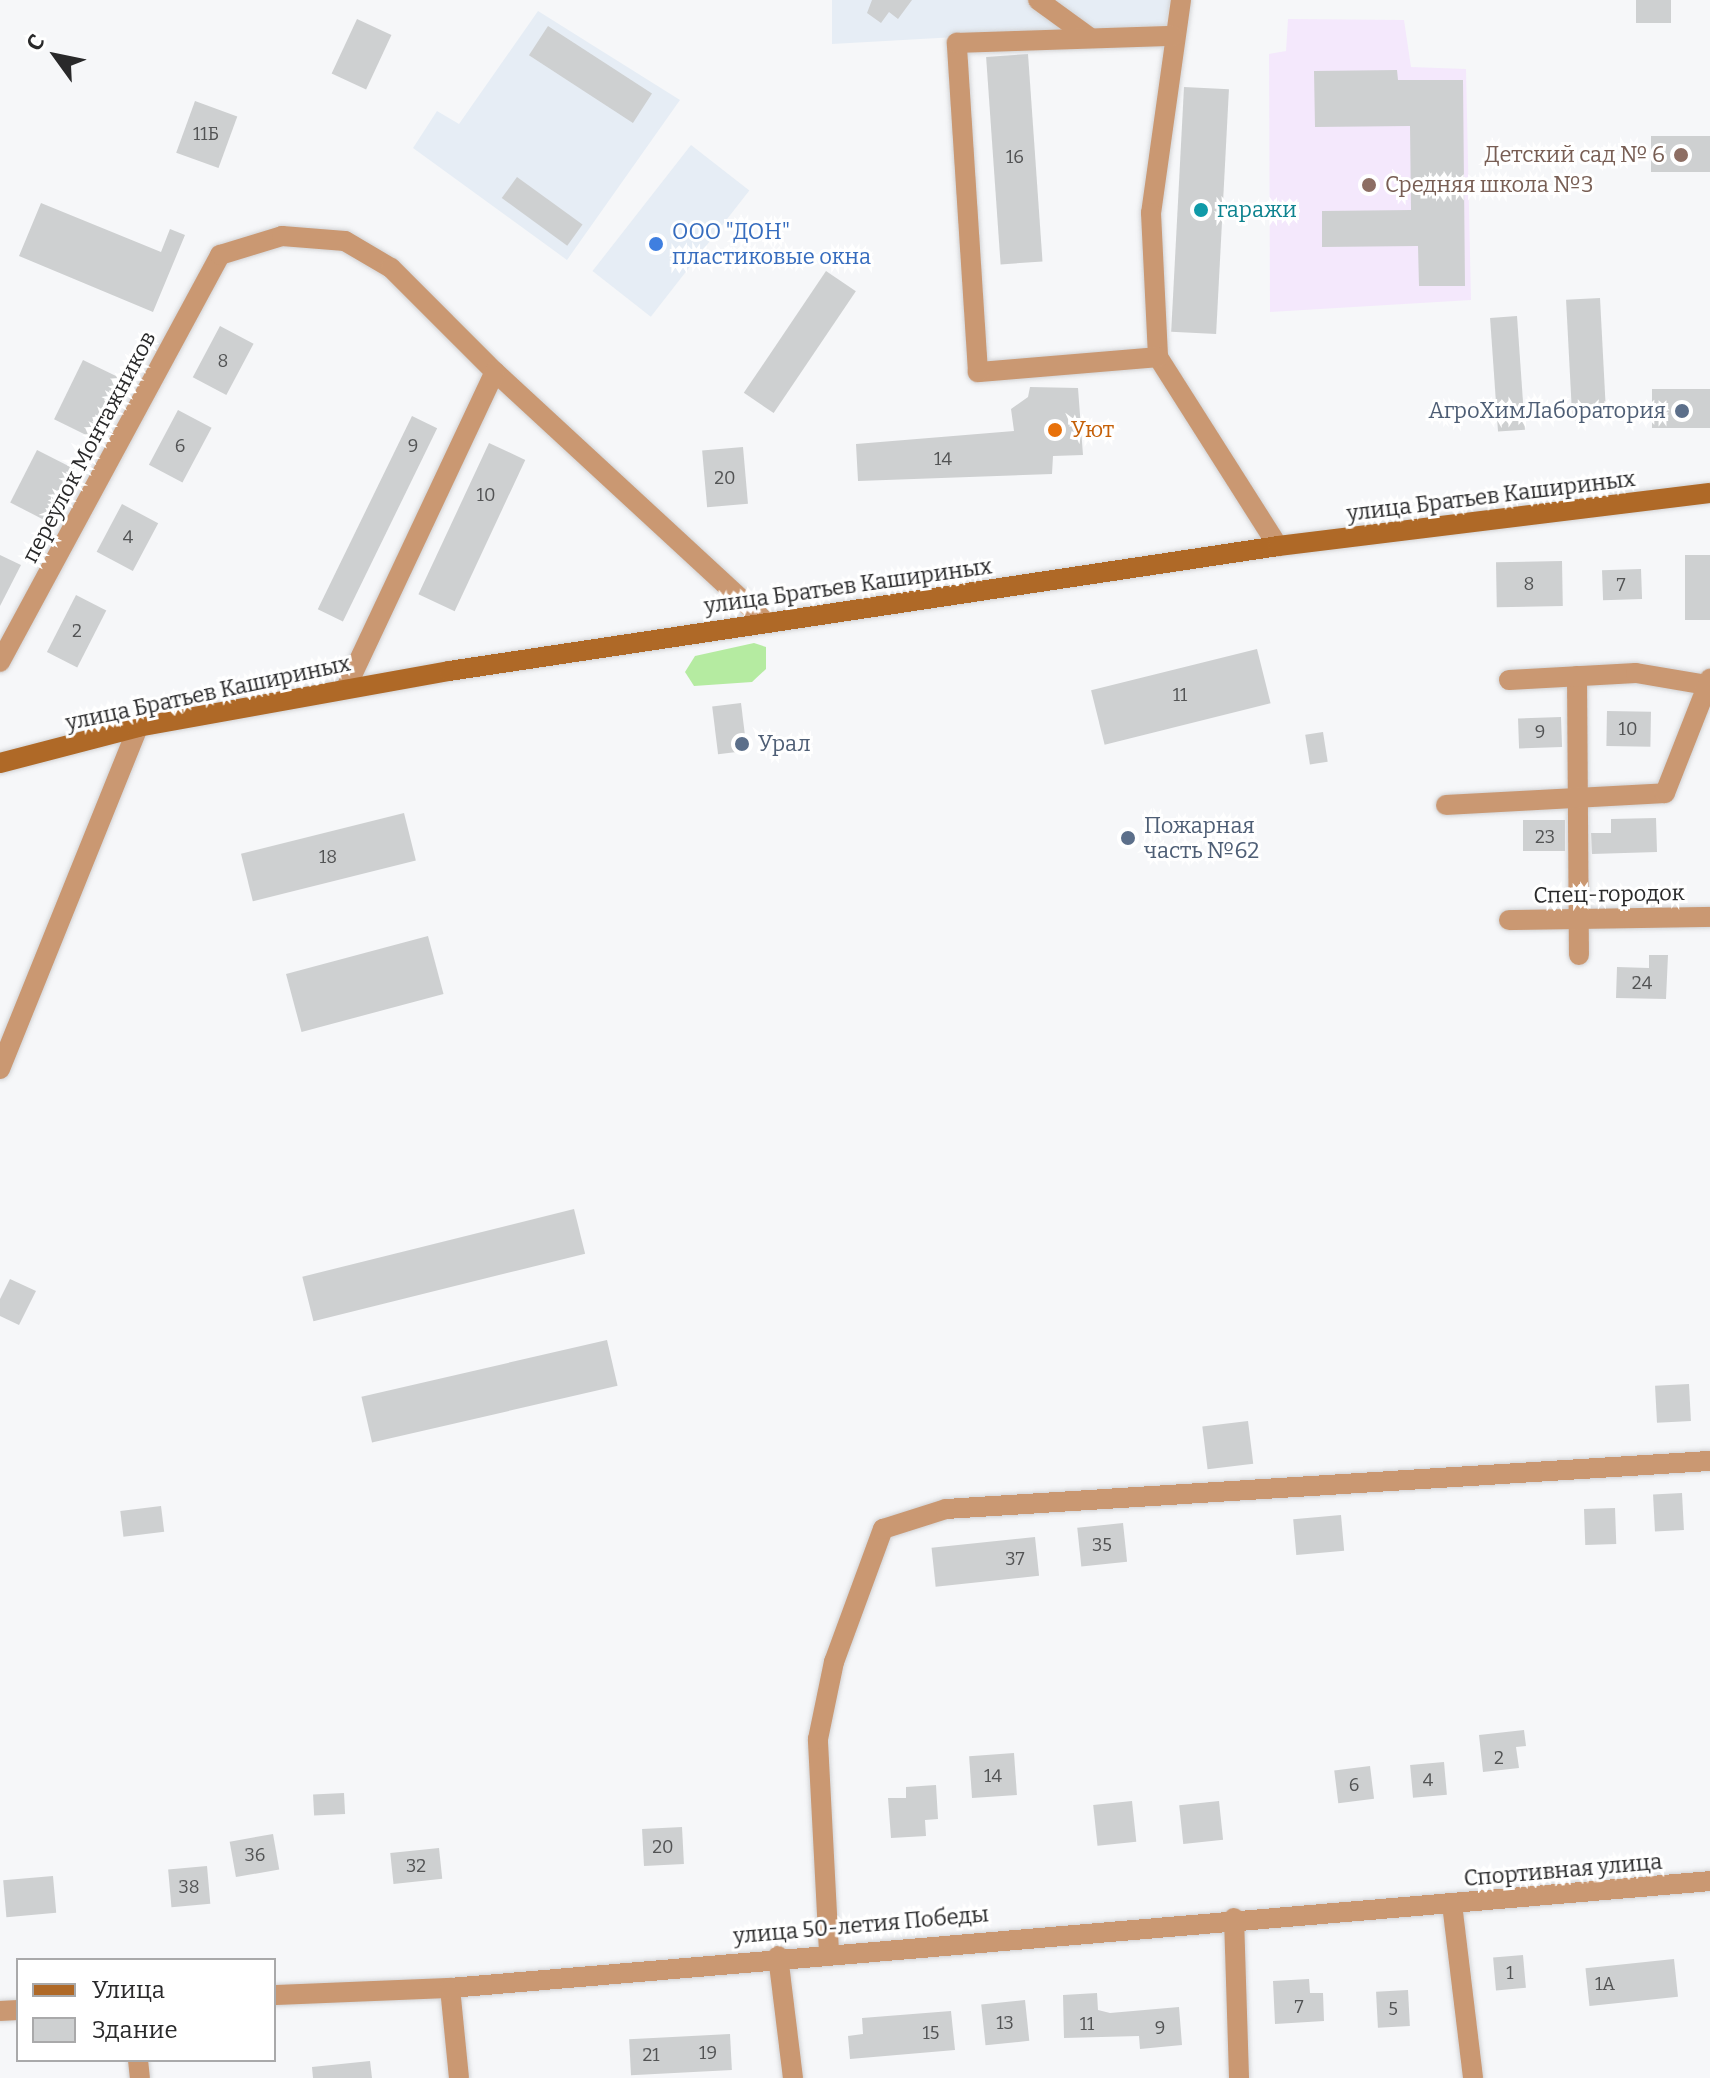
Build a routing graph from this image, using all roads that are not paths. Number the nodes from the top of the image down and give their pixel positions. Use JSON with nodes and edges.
{"nodes":[{"id":1,"x":1038,"y":0,"type":"edge"},
{"id":2,"x":1181,"y":0,"type":"edge"},
{"id":3,"x":1173,"y":36,"type":"junction"},
{"id":4,"x":1089,"y":37,"type":"junction"},
{"id":5,"x":1158,"y":357,"type":"junction"},
{"id":6,"x":495,"y":372,"type":"junction"},
{"id":7,"x":1710,"y":493,"type":"edge"},
{"id":8,"x":1278,"y":546,"type":"junction"},
{"id":9,"x":765,"y":621,"type":"junction"},
{"id":10,"x":0,"y":662,"type":"edge"},
{"id":11,"x":1577,"y":676,"type":"junction"},
{"id":12,"x":1509,"y":680,"type":"dead end"},
{"id":13,"x":1708,"y":682,"type":"edge"},
{"id":14,"x":346,"y":688,"type":"junction"},
{"id":15,"x":138,"y":727,"type":"junction"},
{"id":16,"x":0,"y":763,"type":"edge"},
{"id":17,"x":1577,"y":798,"type":"junction"},
{"id":18,"x":1446,"y":805,"type":"dead end"},
{"id":19,"x":1710,"y":917,"type":"edge"},
{"id":20,"x":1577,"y":919,"type":"junction"},
{"id":21,"x":1509,"y":920,"type":"dead end"},
{"id":22,"x":1579,"y":955,"type":"dead end"},
{"id":23,"x":0,"y":1069,"type":"edge"},
{"id":24,"x":1710,"y":1461,"type":"edge"},
{"id":25,"x":1710,"y":1881,"type":"edge"},
{"id":26,"x":1452,"y":1904,"type":"junction"},
{"id":27,"x":1234,"y":1918,"type":"junction"},
{"id":28,"x":829,"y":1952,"type":"junction"},
{"id":29,"x":778,"y":1956,"type":"junction"},
{"id":30,"x":450,"y":1988,"type":"junction"},
{"id":31,"x":276,"y":1995,"type":"edge"},
{"id":32,"x":459,"y":2078,"type":"edge"},
{"id":33,"x":793,"y":2078,"type":"edge"},
{"id":34,"x":1239,"y":2078,"type":"edge"},
{"id":35,"x":1473,"y":2078,"type":"edge"}],
"edges":[{"from":1,"to":4,"type":"street"},
{"from":2,"to":3,"type":"street"},
{"from":3,"to":4,"type":"street"},
{"from":3,"to":5,"type":"street"},
{"from":4,"to":5,"type":"street"},
{"from":5,"to":8,"type":"street"},
{"from":6,"to":9,"type":"street"},
{"from":6,"to":10,"type":"street","name":"переулок Монтажников"},
{"from":6,"to":14,"type":"street"},
{"from":7,"to":8,"type":"main road","name":"улица Братьев Кашириных"},
{"from":8,"to":9,"type":"main road","name":"улица Братьев Кашириных"},
{"from":9,"to":14,"type":"main road","name":"улица Братьев Кашириных"},
{"from":11,"to":12,"type":"street"},
{"from":11,"to":13,"type":"street"},
{"from":11,"to":17,"type":"street"},
{"from":13,"to":17,"type":"street"},
{"from":14,"to":15,"type":"main road","name":"улица Братьев Кашириных"},
{"from":15,"to":16,"type":"main road","name":"улица Братьев Кашириных"},
{"from":15,"to":23,"type":"street"},
{"from":17,"to":18,"type":"street"},
{"from":17,"to":20,"type":"street"},
{"from":19,"to":20,"type":"street","name":"Спец-городок"},
{"from":20,"to":21,"type":"street","name":"Спец-городок"},
{"from":20,"to":22,"type":"street"},
{"from":24,"to":28,"type":"street"},
{"from":25,"to":26,"type":"street","name":"Спортивная улица"},
{"from":26,"to":27,"type":"street","name":"улица 50-летия Победы"},
{"from":26,"to":35,"type":"street","name":"Спортивная улица"},
{"from":27,"to":28,"type":"street","name":"улица 50-летия Победы"},
{"from":27,"to":34,"type":"street"},
{"from":28,"to":29,"type":"street","name":"улица 50-летия Победы"},
{"from":29,"to":30,"type":"street","name":"улица 50-летия Победы"},
{"from":29,"to":33,"type":"street"},
{"from":30,"to":31,"type":"street","name":"улица 50-летия Победы"},
{"from":30,"to":32,"type":"street"}]}
